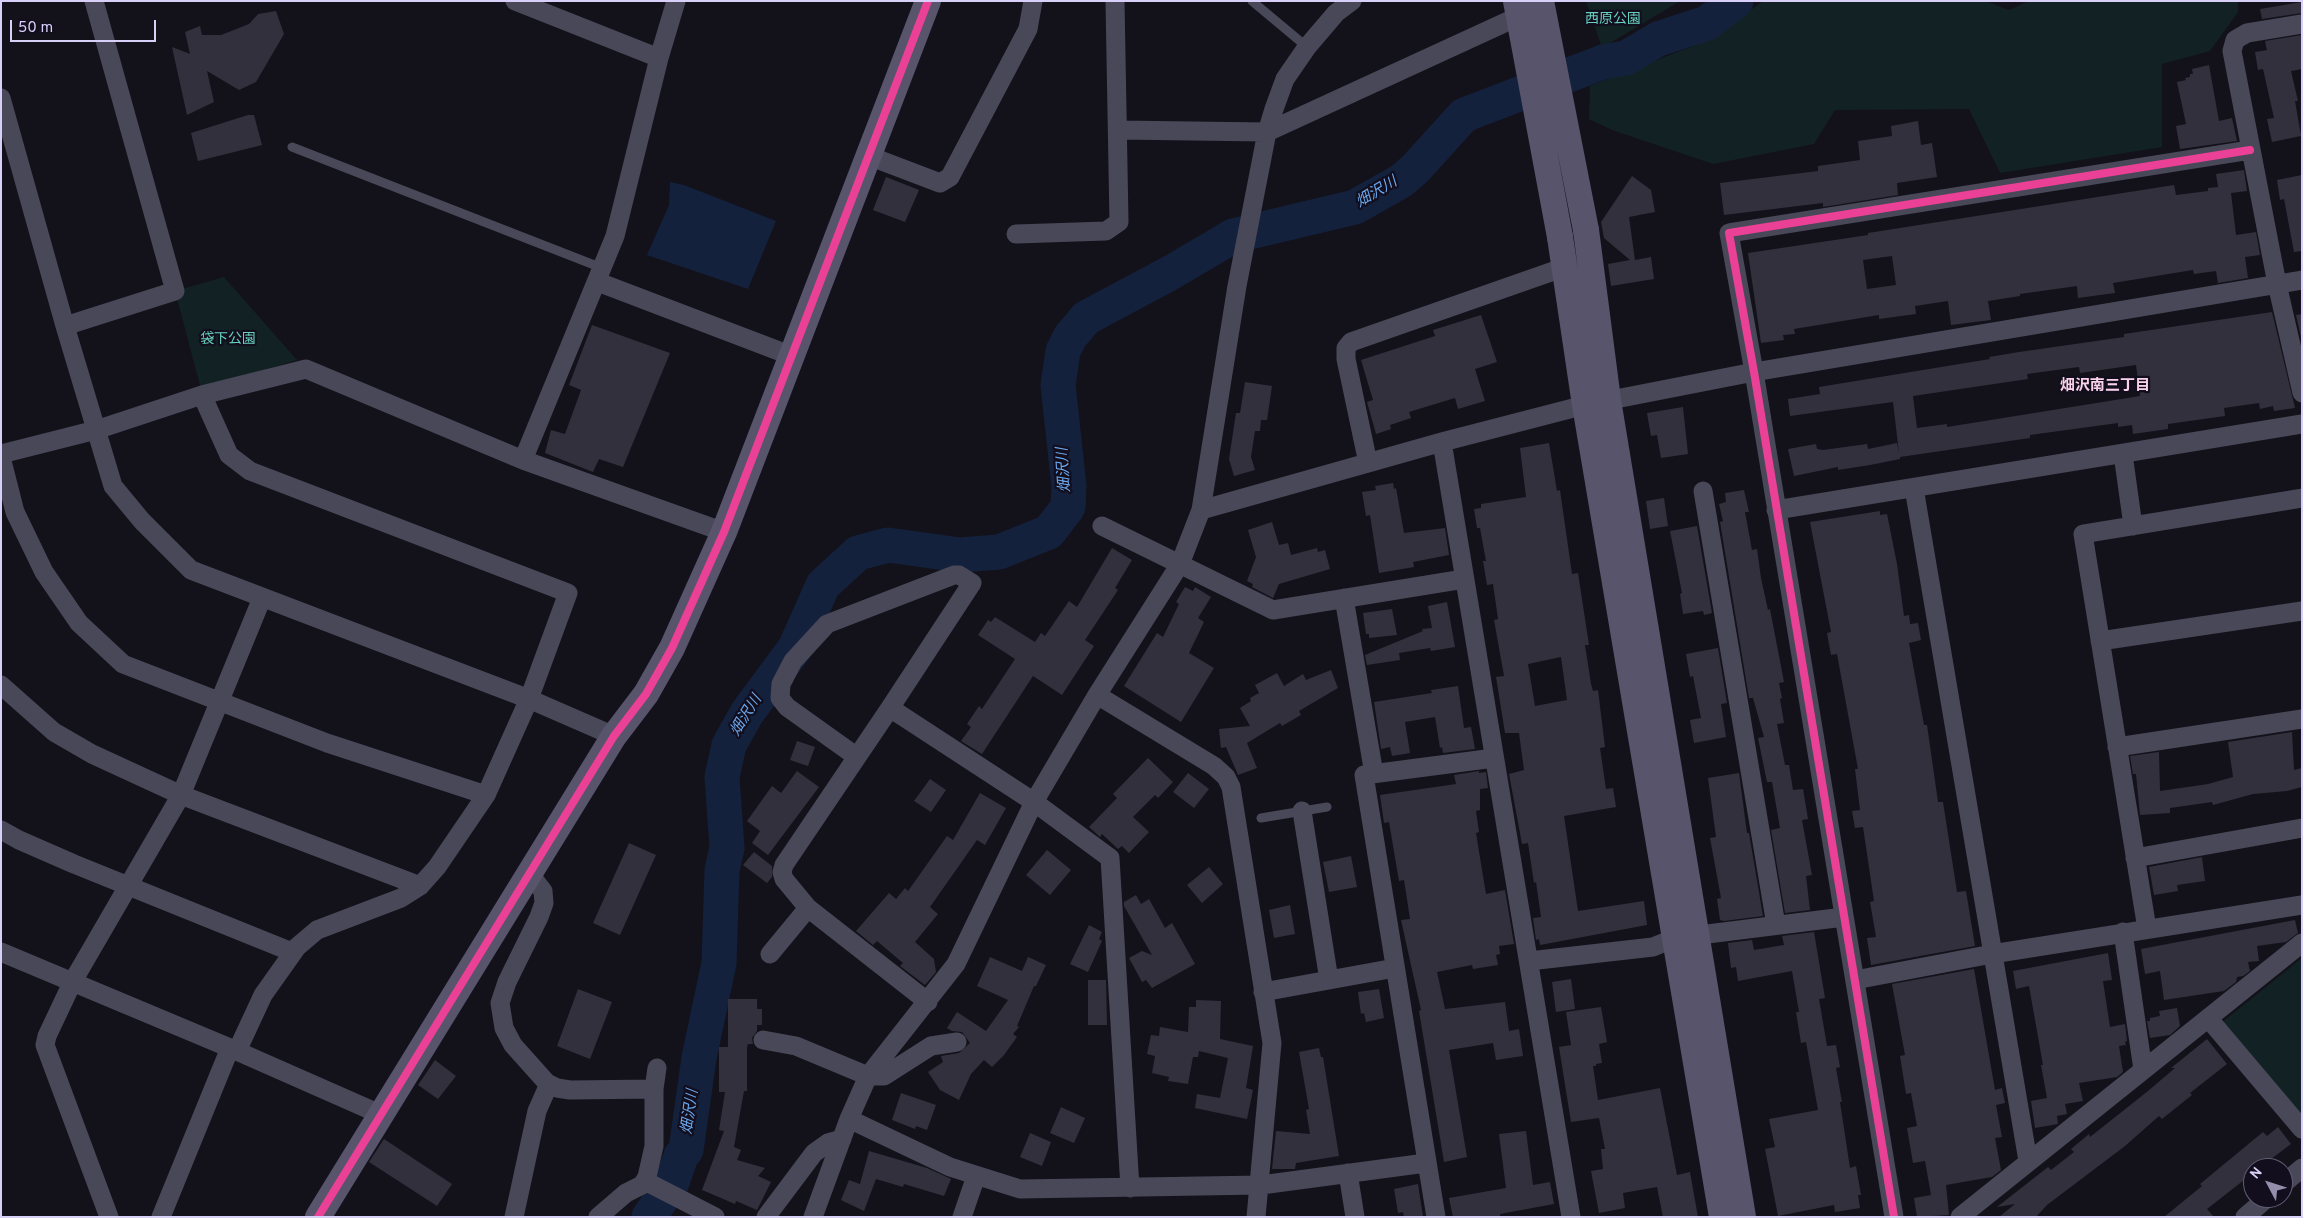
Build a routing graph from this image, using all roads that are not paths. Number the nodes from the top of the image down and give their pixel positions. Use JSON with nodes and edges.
{"nodes":[{"id":1,"x":94,"y":1,"type":"edge"},
{"id":2,"x":515,"y":1,"type":"edge"},
{"id":3,"x":676,"y":1,"type":"edge"},
{"id":4,"x":928,"y":1,"type":"edge"},
{"id":5,"x":1034,"y":1,"type":"edge"},
{"id":6,"x":1115,"y":1,"type":"edge"},
{"id":7,"x":1252,"y":1,"type":"edge"},
{"id":8,"x":1352,"y":1,"type":"edge"},
{"id":9,"x":1516,"y":1,"type":"edge"},
{"id":10,"x":1541,"y":1,"type":"edge"},
{"id":11,"x":1552,"y":1,"type":"edge"},
{"id":12,"x":2302,"y":24,"type":"edge"},
{"id":13,"x":1307,"y":47,"type":"junction"},
{"id":14,"x":659,"y":58,"type":"junction"},
{"id":15,"x":1,"y":100,"type":"edge"},
{"id":16,"x":1118,"y":130,"type":"junction"},
{"id":17,"x":1266,"y":132,"type":"junction"},
{"id":18,"x":292,"y":147,"type":"dead end"},
{"id":19,"x":2250,"y":150,"type":"junction"},
{"id":20,"x":869,"y":156,"type":"junction"},
{"id":21,"x":1016,"y":234,"type":"dead end"},
{"id":22,"x":1565,"y":267,"type":"junction"},
{"id":23,"x":600,"y":275,"type":"junction"},
{"id":24,"x":2302,"y":280,"type":"edge"},
{"id":25,"x":2277,"y":284,"type":"junction"},
{"id":26,"x":65,"y":326,"type":"junction"},
{"id":27,"x":792,"y":356,"type":"junction"},
{"id":28,"x":1754,"y":372,"type":"junction"},
{"id":29,"x":2302,"y":393,"type":"edge"},
{"id":30,"x":202,"y":395,"type":"junction"},
{"id":31,"x":1597,"y":402,"type":"junction"},
{"id":32,"x":2302,"y":424,"type":"edge"},
{"id":33,"x":96,"y":430,"type":"junction"},
{"id":34,"x":1442,"y":442,"type":"junction"},
{"id":35,"x":2122,"y":454,"type":"junction"},
{"id":36,"x":1,"y":455,"type":"edge"},
{"id":37,"x":524,"y":460,"type":"junction"},
{"id":38,"x":1368,"y":463,"type":"junction"},
{"id":39,"x":1914,"y":488,"type":"junction"},
{"id":40,"x":1703,"y":491,"type":"dead end"},
{"id":41,"x":2302,"y":498,"type":"edge"},
{"id":42,"x":1201,"y":510,"type":"junction"},
{"id":43,"x":1776,"y":510,"type":"junction"},
{"id":44,"x":1102,"y":526,"type":"dead end"},
{"id":45,"x":2133,"y":526,"type":"junction"},
{"id":46,"x":724,"y":532,"type":"junction"},
{"id":47,"x":1180,"y":564,"type":"junction"},
{"id":48,"x":1464,"y":579,"type":"junction"},
{"id":49,"x":262,"y":598,"type":"junction"},
{"id":50,"x":1344,"y":598,"type":"junction"},
{"id":51,"x":2302,"y":611,"type":"edge"},
{"id":52,"x":2100,"y":641,"type":"junction"},
{"id":53,"x":1,"y":685,"type":"edge"},
{"id":54,"x":1097,"y":695,"type":"junction"},
{"id":55,"x":529,"y":699,"type":"junction"},
{"id":56,"x":220,"y":700,"type":"junction"},
{"id":57,"x":890,"y":708,"type":"junction"},
{"id":58,"x":2302,"y":718,"type":"edge"},
{"id":59,"x":614,"y":736,"type":"junction"},
{"id":60,"x":2117,"y":747,"type":"junction"},
{"id":61,"x":857,"y":757,"type":"junction"},
{"id":62,"x":1494,"y":758,"type":"junction"},
{"id":63,"x":1374,"y":774,"type":"junction"},
{"id":64,"x":181,"y":795,"type":"junction"},
{"id":65,"x":486,"y":795,"type":"junction"},
{"id":66,"x":1034,"y":802,"type":"junction"},
{"id":67,"x":1327,"y":807,"type":"dead end"},
{"id":68,"x":1302,"y":811,"type":"junction"},
{"id":69,"x":1260,"y":818,"type":"dead end"},
{"id":70,"x":2302,"y":828,"type":"edge"},
{"id":71,"x":1,"y":830,"type":"edge"},
{"id":72,"x":2135,"y":858,"type":"junction"},
{"id":73,"x":529,"y":873,"type":"junction"},
{"id":74,"x":129,"y":886,"type":"junction"},
{"id":75,"x":420,"y":886,"type":"junction"},
{"id":76,"x":2302,"y":905,"type":"edge"},
{"id":77,"x":808,"y":908,"type":"junction"},
{"id":78,"x":1844,"y":917,"type":"junction"},
{"id":79,"x":1776,"y":925,"type":"junction"},
{"id":80,"x":2147,"y":929,"type":"junction"},
{"id":81,"x":2123,"y":932,"type":"junction"},
{"id":82,"x":1686,"y":936,"type":"junction"},
{"id":83,"x":2302,"y":943,"type":"edge"},
{"id":84,"x":1,"y":952,"type":"edge"},
{"id":85,"x":292,"y":952,"type":"junction"},
{"id":86,"x":770,"y":954,"type":"dead end"},
{"id":87,"x":1992,"y":954,"type":"junction"},
{"id":88,"x":1529,"y":961,"type":"junction"},
{"id":89,"x":1395,"y":968,"type":"junction"},
{"id":90,"x":1329,"y":980,"type":"junction"},
{"id":91,"x":1855,"y":980,"type":"junction"},
{"id":92,"x":73,"y":981,"type":"junction"},
{"id":93,"x":1263,"y":992,"type":"junction"},
{"id":94,"x":928,"y":1002,"type":"junction"},
{"id":95,"x":2208,"y":1018,"type":"junction"},
{"id":96,"x":762,"y":1040,"type":"dead end"},
{"id":97,"x":957,"y":1042,"type":"dead end"},
{"id":98,"x":234,"y":1050,"type":"junction"},
{"id":99,"x":657,"y":1068,"type":"dead end"},
{"id":100,"x":2143,"y":1070,"type":"junction"},
{"id":101,"x":868,"y":1076,"type":"junction"},
{"id":102,"x":549,"y":1084,"type":"junction"},
{"id":103,"x":654,"y":1089,"type":"junction"},
{"id":104,"x":382,"y":1115,"type":"junction"},
{"id":105,"x":849,"y":1119,"type":"junction"},
{"id":106,"x":2302,"y":1129,"type":"edge"},
{"id":107,"x":842,"y":1139,"type":"junction"},
{"id":108,"x":2028,"y":1161,"type":"junction"},
{"id":109,"x":1426,"y":1163,"type":"junction"},
{"id":110,"x":1348,"y":1173,"type":"junction"},
{"id":111,"x":976,"y":1176,"type":"junction"},
{"id":112,"x":645,"y":1181,"type":"junction"},
{"id":113,"x":1260,"y":1185,"type":"junction"},
{"id":114,"x":1130,"y":1188,"type":"junction"},
{"id":115,"x":2255,"y":1208,"type":"edge"},
{"id":116,"x":109,"y":1217,"type":"edge"},
{"id":117,"x":161,"y":1217,"type":"edge"},
{"id":118,"x":318,"y":1217,"type":"edge"},
{"id":119,"x":514,"y":1217,"type":"edge"},
{"id":120,"x":598,"y":1217,"type":"edge"},
{"id":121,"x":715,"y":1217,"type":"edge"},
{"id":122,"x":766,"y":1217,"type":"edge"},
{"id":123,"x":813,"y":1217,"type":"edge"},
{"id":124,"x":962,"y":1217,"type":"edge"},
{"id":125,"x":1256,"y":1217,"type":"edge"},
{"id":126,"x":1356,"y":1217,"type":"edge"},
{"id":127,"x":1436,"y":1217,"type":"edge"},
{"id":128,"x":1571,"y":1217,"type":"edge"},
{"id":129,"x":1722,"y":1217,"type":"edge"},
{"id":130,"x":1743,"y":1217,"type":"edge"},
{"id":131,"x":1894,"y":1217,"type":"edge"},
{"id":132,"x":1960,"y":1217,"type":"edge"},
{"id":133,"x":2245,"y":1217,"type":"edge"}],
"edges":[{"from":1,"to":26,"type":"street"},
{"from":2,"to":14,"type":"street"},
{"from":3,"to":14,"type":"street"},
{"from":4,"to":20,"type":"street"},
{"from":5,"to":20,"type":"street"},
{"from":6,"to":16,"type":"street"},
{"from":7,"to":13,"type":"lane"},
{"from":8,"to":13,"type":"street"},
{"from":9,"to":22,"type":"street","bridge":true},
{"from":10,"to":31,"type":"street","bridge":true},
{"from":11,"to":17,"type":"street"},
{"from":12,"to":19,"type":"street"},
{"from":13,"to":17,"type":"street"},
{"from":14,"to":23,"type":"street"},
{"from":15,"to":26,"type":"street"},
{"from":16,"to":17,"type":"street"},
{"from":16,"to":21,"type":"street"},
{"from":17,"to":42,"type":"street"},
{"from":18,"to":23,"type":"lane"},
{"from":19,"to":25,"type":"street"},
{"from":19,"to":28,"type":"street"},
{"from":20,"to":27,"type":"street"},
{"from":22,"to":31,"type":"street"},
{"from":22,"to":38,"type":"street"},
{"from":23,"to":27,"type":"street"},
{"from":23,"to":37,"type":"street"},
{"from":24,"to":25,"type":"street"},
{"from":25,"to":28,"type":"street"},
{"from":25,"to":29,"type":"street"},
{"from":26,"to":33,"type":"street"},
{"from":27,"to":46,"type":"street"},
{"from":28,"to":31,"type":"street"},
{"from":28,"to":43,"type":"street"},
{"from":30,"to":33,"type":"street"},
{"from":30,"to":37,"type":"street"},
{"from":30,"to":55,"type":"street"},
{"from":31,"to":34,"type":"street"},
{"from":31,"to":82,"type":"street"},
{"from":32,"to":35,"type":"street"},
{"from":33,"to":36,"type":"street"},
{"from":33,"to":49,"type":"street"},
{"from":34,"to":38,"type":"street"},
{"from":34,"to":48,"type":"street"},
{"from":35,"to":39,"type":"street"},
{"from":35,"to":45,"type":"street"},
{"from":36,"to":56,"type":"street"},
{"from":37,"to":46,"type":"street"},
{"from":38,"to":42,"type":"street"},
{"from":39,"to":43,"type":"street"},
{"from":39,"to":87,"type":"street"},
{"from":40,"to":79,"type":"street"},
{"from":41,"to":45,"type":"street"},
{"from":42,"to":47,"type":"street"},
{"from":43,"to":78,"type":"street"},
{"from":44,"to":47,"type":"street"},
{"from":45,"to":52,"type":"street"},
{"from":46,"to":59,"type":"street"},
{"from":47,"to":50,"type":"street"},
{"from":47,"to":54,"type":"street"},
{"from":48,"to":50,"type":"street"},
{"from":48,"to":62,"type":"street"},
{"from":49,"to":55,"type":"street"},
{"from":49,"to":56,"type":"street"},
{"from":50,"to":63,"type":"street"},
{"from":51,"to":52,"type":"street"},
{"from":52,"to":60,"type":"street"},
{"from":53,"to":64,"type":"street"},
{"from":54,"to":66,"type":"street"},
{"from":54,"to":93,"type":"street"},
{"from":55,"to":59,"type":"street"},
{"from":55,"to":65,"type":"street"},
{"from":56,"to":64,"type":"street"},
{"from":56,"to":65,"type":"street"},
{"from":57,"to":61,"type":"street"},
{"from":57,"to":61,"type":"street"},
{"from":57,"to":66,"type":"street"},
{"from":58,"to":60,"type":"street"},
{"from":59,"to":73,"type":"street"},
{"from":60,"to":72,"type":"street"},
{"from":61,"to":77,"type":"street"},
{"from":62,"to":63,"type":"street"},
{"from":62,"to":88,"type":"street"},
{"from":63,"to":89,"type":"street"},
{"from":64,"to":74,"type":"street"},
{"from":64,"to":75,"type":"street"},
{"from":65,"to":75,"type":"street"},
{"from":66,"to":94,"type":"street"},
{"from":66,"to":114,"type":"street"},
{"from":67,"to":68,"type":"lane"},
{"from":68,"to":69,"type":"lane"},
{"from":68,"to":90,"type":"street"},
{"from":70,"to":72,"type":"street"},
{"from":71,"to":74,"type":"street"},
{"from":72,"to":80,"type":"street"},
{"from":73,"to":102,"type":"street"},
{"from":73,"to":104,"type":"street"},
{"from":74,"to":85,"type":"street"},
{"from":74,"to":92,"type":"street"},
{"from":75,"to":85,"type":"street"},
{"from":76,"to":80,"type":"street"},
{"from":77,"to":86,"type":"street"},
{"from":77,"to":94,"type":"street"},
{"from":78,"to":79,"type":"street"},
{"from":78,"to":91,"type":"street"},
{"from":79,"to":82,"type":"street"},
{"from":80,"to":81,"type":"street"},
{"from":81,"to":87,"type":"street"},
{"from":81,"to":100,"type":"street"},
{"from":82,"to":88,"type":"street"},
{"from":82,"to":129,"type":"street"},
{"from":82,"to":130,"type":"street"},
{"from":83,"to":95,"type":"street"},
{"from":84,"to":92,"type":"street"},
{"from":85,"to":98,"type":"street"},
{"from":87,"to":91,"type":"street"},
{"from":87,"to":108,"type":"street"},
{"from":88,"to":128,"type":"street"},
{"from":89,"to":90,"type":"street"},
{"from":89,"to":109,"type":"street"},
{"from":90,"to":93,"type":"street"},
{"from":91,"to":131,"type":"street"},
{"from":92,"to":98,"type":"street"},
{"from":92,"to":116,"type":"street"},
{"from":93,"to":113,"type":"street"},
{"from":94,"to":101,"type":"street"},
{"from":95,"to":100,"type":"street"},
{"from":95,"to":106,"type":"street"},
{"from":96,"to":101,"type":"street"},
{"from":97,"to":101,"type":"street"},
{"from":98,"to":104,"type":"street"},
{"from":98,"to":117,"type":"street"},
{"from":99,"to":103,"type":"street"},
{"from":100,"to":108,"type":"street"},
{"from":101,"to":105,"type":"street"},
{"from":102,"to":103,"type":"street"},
{"from":102,"to":119,"type":"street"},
{"from":103,"to":112,"type":"street"},
{"from":104,"to":118,"type":"street"},
{"from":105,"to":107,"type":"street"},
{"from":105,"to":111,"type":"street"},
{"from":107,"to":122,"type":"street"},
{"from":107,"to":123,"type":"street"},
{"from":108,"to":132,"type":"street"},
{"from":109,"to":110,"type":"street"},
{"from":109,"to":127,"type":"street"},
{"from":110,"to":113,"type":"street"},
{"from":110,"to":126,"type":"street"},
{"from":111,"to":114,"type":"street"},
{"from":111,"to":124,"type":"street"},
{"from":112,"to":120,"type":"street"},
{"from":112,"to":121,"type":"street"},
{"from":113,"to":114,"type":"street"},
{"from":113,"to":125,"type":"street"},
{"from":115,"to":133,"type":"street"}]}
